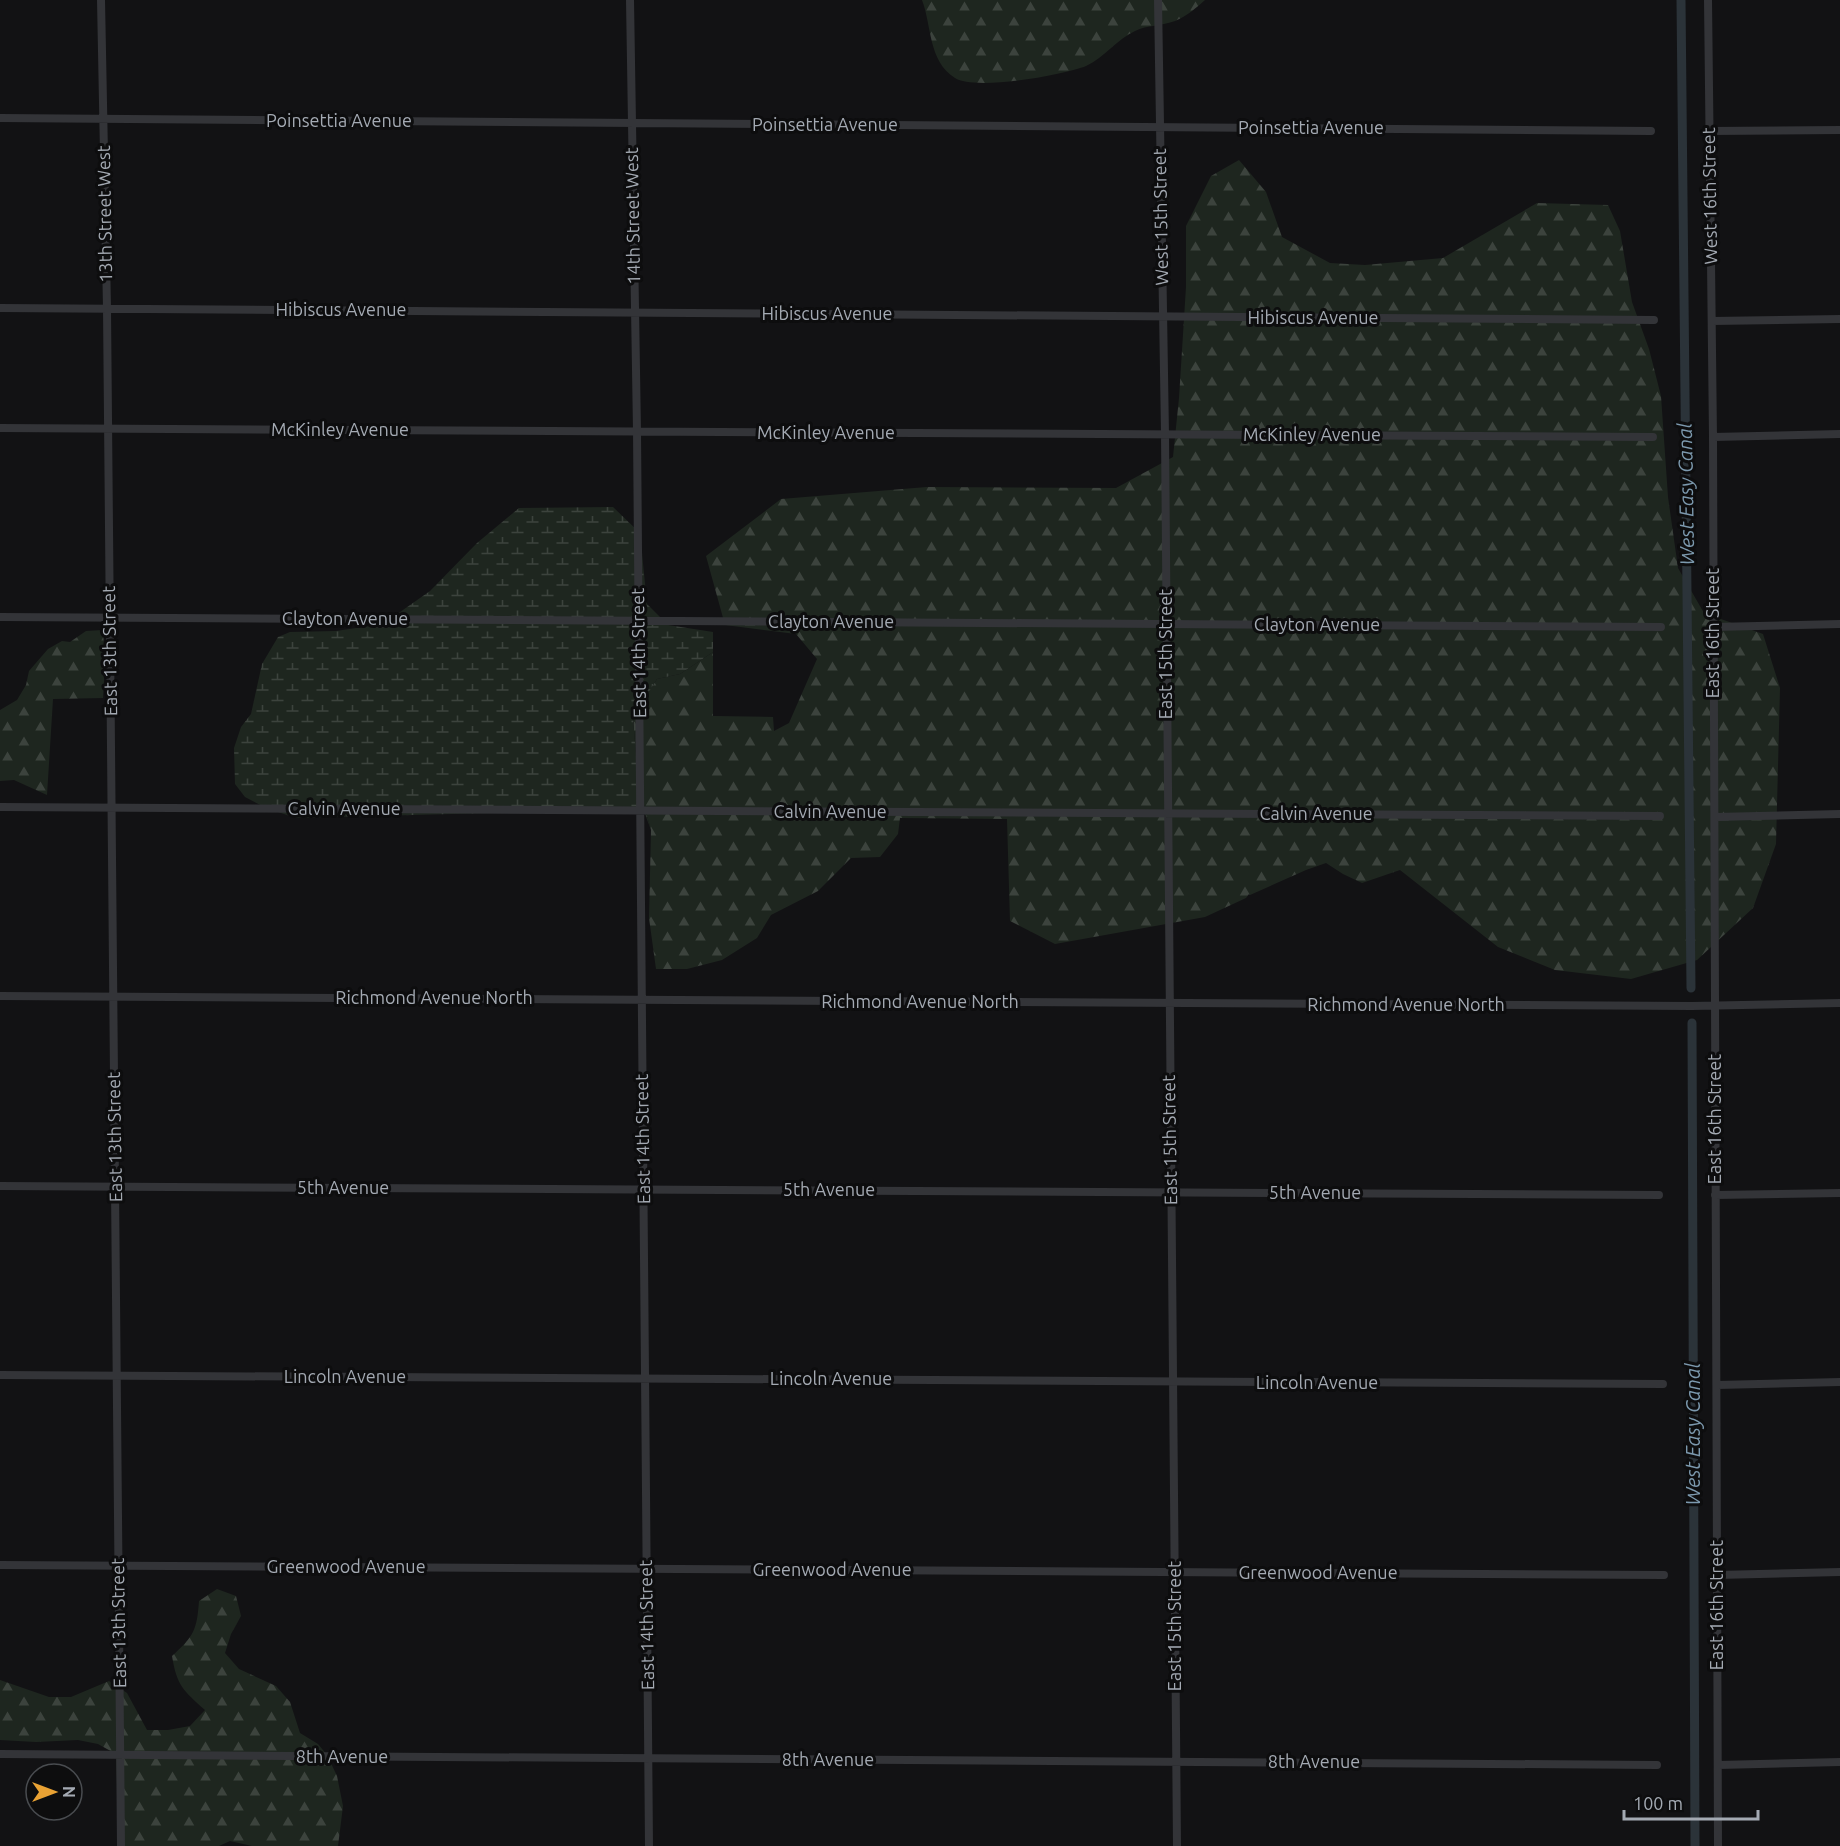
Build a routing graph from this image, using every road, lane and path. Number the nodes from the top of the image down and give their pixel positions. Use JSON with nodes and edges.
{"nodes":[{"id":1,"x":101,"y":0,"type":"edge"},
{"id":2,"x":630,"y":0,"type":"edge"},
{"id":3,"x":1158,"y":0,"type":"edge"},
{"id":4,"x":1708,"y":0,"type":"edge"},
{"id":5,"x":0,"y":118,"type":"edge"},
{"id":6,"x":104,"y":119,"type":"junction"},
{"id":7,"x":632,"y":123,"type":"junction"},
{"id":8,"x":1160,"y":127,"type":"junction"},
{"id":9,"x":1840,"y":130,"type":"edge"},
{"id":10,"x":1651,"y":131,"type":"dead end"},
{"id":11,"x":1709,"y":131,"type":"junction"},
{"id":12,"x":0,"y":308,"type":"edge"},
{"id":13,"x":107,"y":308,"type":"junction"},
{"id":14,"x":635,"y":312,"type":"junction"},
{"id":15,"x":1163,"y":317,"type":"junction"},
{"id":16,"x":1840,"y":319,"type":"edge"},
{"id":17,"x":1654,"y":320,"type":"dead end"},
{"id":18,"x":1712,"y":321,"type":"junction"},
{"id":19,"x":1712,"y":392,"type":"joint"},
{"id":20,"x":0,"y":428,"type":"edge"},
{"id":21,"x":108,"y":428,"type":"junction"},
{"id":22,"x":637,"y":431,"type":"junction"},
{"id":23,"x":1840,"y":434,"type":"edge"},
{"id":24,"x":1165,"y":435,"type":"junction"},
{"id":25,"x":1653,"y":437,"type":"dead end"},
{"id":26,"x":1713,"y":437,"type":"junction"},
{"id":27,"x":0,"y":617,"type":"edge"},
{"id":28,"x":110,"y":618,"type":"junction"},
{"id":29,"x":639,"y":621,"type":"junction"},
{"id":30,"x":1166,"y":624,"type":"junction"},
{"id":31,"x":1840,"y":624,"type":"edge"},
{"id":32,"x":1661,"y":627,"type":"dead end"},
{"id":33,"x":1713,"y":627,"type":"junction"},
{"id":34,"x":0,"y":807,"type":"edge"},
{"id":35,"x":112,"y":807,"type":"junction"},
{"id":36,"x":640,"y":810,"type":"junction"},
{"id":37,"x":1168,"y":814,"type":"junction"},
{"id":38,"x":1840,"y":814,"type":"edge"},
{"id":39,"x":1660,"y":816,"type":"dead end"},
{"id":40,"x":1714,"y":817,"type":"junction"},
{"id":41,"x":0,"y":996,"type":"edge"},
{"id":42,"x":113,"y":997,"type":"junction"},
{"id":43,"x":641,"y":1000,"type":"junction"},
{"id":44,"x":1169,"y":1003,"type":"junction"},
{"id":45,"x":1840,"y":1003,"type":"edge"},
{"id":46,"x":1715,"y":1006,"type":"junction"},
{"id":47,"x":0,"y":1186,"type":"edge"},
{"id":48,"x":115,"y":1186,"type":"junction"},
{"id":49,"x":643,"y":1189,"type":"junction"},
{"id":50,"x":1171,"y":1192,"type":"junction"},
{"id":51,"x":1840,"y":1193,"type":"edge"},
{"id":52,"x":1659,"y":1196,"type":"dead end"},
{"id":53,"x":1715,"y":1196,"type":"junction"},
{"id":54,"x":0,"y":1375,"type":"edge"},
{"id":55,"x":117,"y":1376,"type":"junction"},
{"id":56,"x":645,"y":1378,"type":"junction"},
{"id":57,"x":1172,"y":1382,"type":"junction"},
{"id":58,"x":1840,"y":1382,"type":"edge"},
{"id":59,"x":1662,"y":1384,"type":"dead end"},
{"id":60,"x":1717,"y":1384,"type":"junction"},
{"id":61,"x":0,"y":1565,"type":"edge"},
{"id":62,"x":118,"y":1565,"type":"junction"},
{"id":63,"x":646,"y":1568,"type":"junction"},
{"id":64,"x":1175,"y":1572,"type":"junction"},
{"id":65,"x":1840,"y":1572,"type":"edge"},
{"id":66,"x":1664,"y":1575,"type":"dead end"},
{"id":67,"x":1717,"y":1575,"type":"junction"},
{"id":68,"x":0,"y":1754,"type":"edge"},
{"id":69,"x":120,"y":1755,"type":"junction"},
{"id":70,"x":648,"y":1759,"type":"junction"},
{"id":71,"x":1176,"y":1761,"type":"junction"},
{"id":72,"x":1840,"y":1762,"type":"edge"},
{"id":73,"x":1657,"y":1765,"type":"dead end"},
{"id":74,"x":1718,"y":1765,"type":"junction"},
{"id":75,"x":121,"y":1846,"type":"edge"},
{"id":76,"x":649,"y":1846,"type":"edge"},
{"id":77,"x":1176,"y":1846,"type":"edge"},
{"id":78,"x":1718,"y":1846,"type":"edge"}],
"edges":[{"from":1,"to":6,"type":"street","name":"13th Street West"},
{"from":2,"to":7,"type":"street","name":"14th Street West"},
{"from":3,"to":8,"type":"street","name":"West 15th Street"},
{"from":4,"to":11,"type":"street","name":"West 16th Street"},
{"from":5,"to":6,"type":"street","name":"Poinsettia Avenue"},
{"from":6,"to":7,"type":"street","name":"Poinsettia Avenue"},
{"from":6,"to":13,"type":"street","name":"13th Street West"},
{"from":7,"to":8,"type":"street","name":"Poinsettia Avenue"},
{"from":7,"to":14,"type":"street","name":"14th Street West"},
{"from":8,"to":10,"type":"street","name":"Poinsettia Avenue"},
{"from":8,"to":15,"type":"street","name":"West 15th Street"},
{"from":9,"to":11,"type":"street"},
{"from":11,"to":18,"type":"street","name":"West 16th Street"},
{"from":12,"to":13,"type":"street","name":"Hibiscus Avenue"},
{"from":13,"to":14,"type":"street","name":"Hibiscus Avenue"},
{"from":13,"to":21,"type":"street","name":"13th Street West"},
{"from":14,"to":15,"type":"street","name":"Hibiscus Avenue"},
{"from":14,"to":22,"type":"street","name":"14th Street West"},
{"from":15,"to":17,"type":"street","name":"Hibiscus Avenue"},
{"from":15,"to":24,"type":"street","name":"West 15th Street"},
{"from":16,"to":18,"type":"street"},
{"from":18,"to":19,"type":"street","name":"West 16th Street"},
{"from":19,"to":26,"type":"street","name":"East 16th Street"},
{"from":20,"to":21,"type":"street","name":"McKinley Avenue"},
{"from":21,"to":22,"type":"street","name":"McKinley Avenue"},
{"from":21,"to":28,"type":"street","name":"East 13th Street"},
{"from":22,"to":24,"type":"street","name":"McKinley Avenue"},
{"from":22,"to":29,"type":"street","name":"East 14th Street"},
{"from":23,"to":26,"type":"street"},
{"from":24,"to":25,"type":"street","name":"McKinley Avenue"},
{"from":24,"to":30,"type":"street","name":"East 15th Street"},
{"from":26,"to":33,"type":"street","name":"East 16th Street"},
{"from":27,"to":28,"type":"street","name":"Clayton Avenue"},
{"from":28,"to":29,"type":"street","name":"Clayton Avenue"},
{"from":28,"to":35,"type":"street","name":"East 13th Street"},
{"from":29,"to":30,"type":"street","name":"Clayton Avenue"},
{"from":29,"to":36,"type":"street","name":"East 14th Street"},
{"from":30,"to":32,"type":"street","name":"Clayton Avenue"},
{"from":30,"to":37,"type":"street","name":"East 15th Street"},
{"from":31,"to":33,"type":"street"},
{"from":33,"to":40,"type":"street","name":"East 16th Street"},
{"from":34,"to":35,"type":"street","name":"Calvin Avenue"},
{"from":35,"to":36,"type":"street","name":"Calvin Avenue"},
{"from":35,"to":42,"type":"street","name":"East 13th Street"},
{"from":36,"to":37,"type":"street","name":"Calvin Avenue"},
{"from":36,"to":43,"type":"street","name":"East 14th Street"},
{"from":37,"to":39,"type":"street","name":"Calvin Avenue"},
{"from":37,"to":44,"type":"street","name":"East 15th Street"},
{"from":38,"to":40,"type":"street"},
{"from":40,"to":46,"type":"street","name":"East 16th Street"},
{"from":41,"to":42,"type":"street","name":"Richmond Avenue North"},
{"from":42,"to":43,"type":"street","name":"Richmond Avenue North"},
{"from":42,"to":48,"type":"street","name":"East 13th Street"},
{"from":43,"to":44,"type":"street","name":"Richmond Avenue North"},
{"from":43,"to":49,"type":"street","name":"East 14th Street"},
{"from":44,"to":46,"type":"street","name":"Richmond Avenue North"},
{"from":44,"to":50,"type":"street","name":"East 15th Street"},
{"from":45,"to":46,"type":"street","name":"Richmond Avenue North"},
{"from":46,"to":53,"type":"street","name":"East 16th Street"},
{"from":47,"to":48,"type":"street","name":"5th Avenue"},
{"from":48,"to":49,"type":"street","name":"5th Avenue"},
{"from":48,"to":55,"type":"street","name":"East 13th Street"},
{"from":49,"to":50,"type":"street","name":"5th Avenue"},
{"from":49,"to":56,"type":"street","name":"East 14th Street"},
{"from":50,"to":52,"type":"street","name":"5th Avenue"},
{"from":50,"to":57,"type":"street","name":"East 15th Street"},
{"from":51,"to":53,"type":"street"},
{"from":53,"to":60,"type":"street","name":"East 16th Street"},
{"from":54,"to":55,"type":"street","name":"Lincoln Avenue"},
{"from":55,"to":56,"type":"street","name":"Lincoln Avenue"},
{"from":55,"to":62,"type":"street","name":"East 13th Street"},
{"from":56,"to":57,"type":"street","name":"Lincoln Avenue"},
{"from":56,"to":63,"type":"street","name":"East 14th Street"},
{"from":57,"to":59,"type":"street","name":"Lincoln Avenue"},
{"from":57,"to":64,"type":"street","name":"East 15th Street"},
{"from":58,"to":60,"type":"street"},
{"from":60,"to":67,"type":"street","name":"East 16th Street"},
{"from":61,"to":62,"type":"street","name":"Greenwood Avenue"},
{"from":62,"to":63,"type":"street","name":"Greenwood Avenue"},
{"from":62,"to":69,"type":"street","name":"East 13th Street"},
{"from":63,"to":64,"type":"street","name":"Greenwood Avenue"},
{"from":63,"to":70,"type":"street","name":"East 14th Street"},
{"from":64,"to":66,"type":"street","name":"Greenwood Avenue"},
{"from":64,"to":71,"type":"street","name":"East 15th Street"},
{"from":65,"to":67,"type":"street"},
{"from":67,"to":74,"type":"street","name":"East 16th Street"},
{"from":68,"to":69,"type":"street","name":"8th Avenue"},
{"from":69,"to":70,"type":"street","name":"8th Avenue"},
{"from":69,"to":75,"type":"street","name":"East 13th Street"},
{"from":70,"to":71,"type":"street","name":"8th Avenue"},
{"from":70,"to":76,"type":"street","name":"East 14th Street"},
{"from":71,"to":73,"type":"street","name":"8th Avenue"},
{"from":71,"to":77,"type":"street","name":"East 15th Street"},
{"from":72,"to":74,"type":"street"},
{"from":74,"to":78,"type":"street","name":"East 16th Street"}]}
